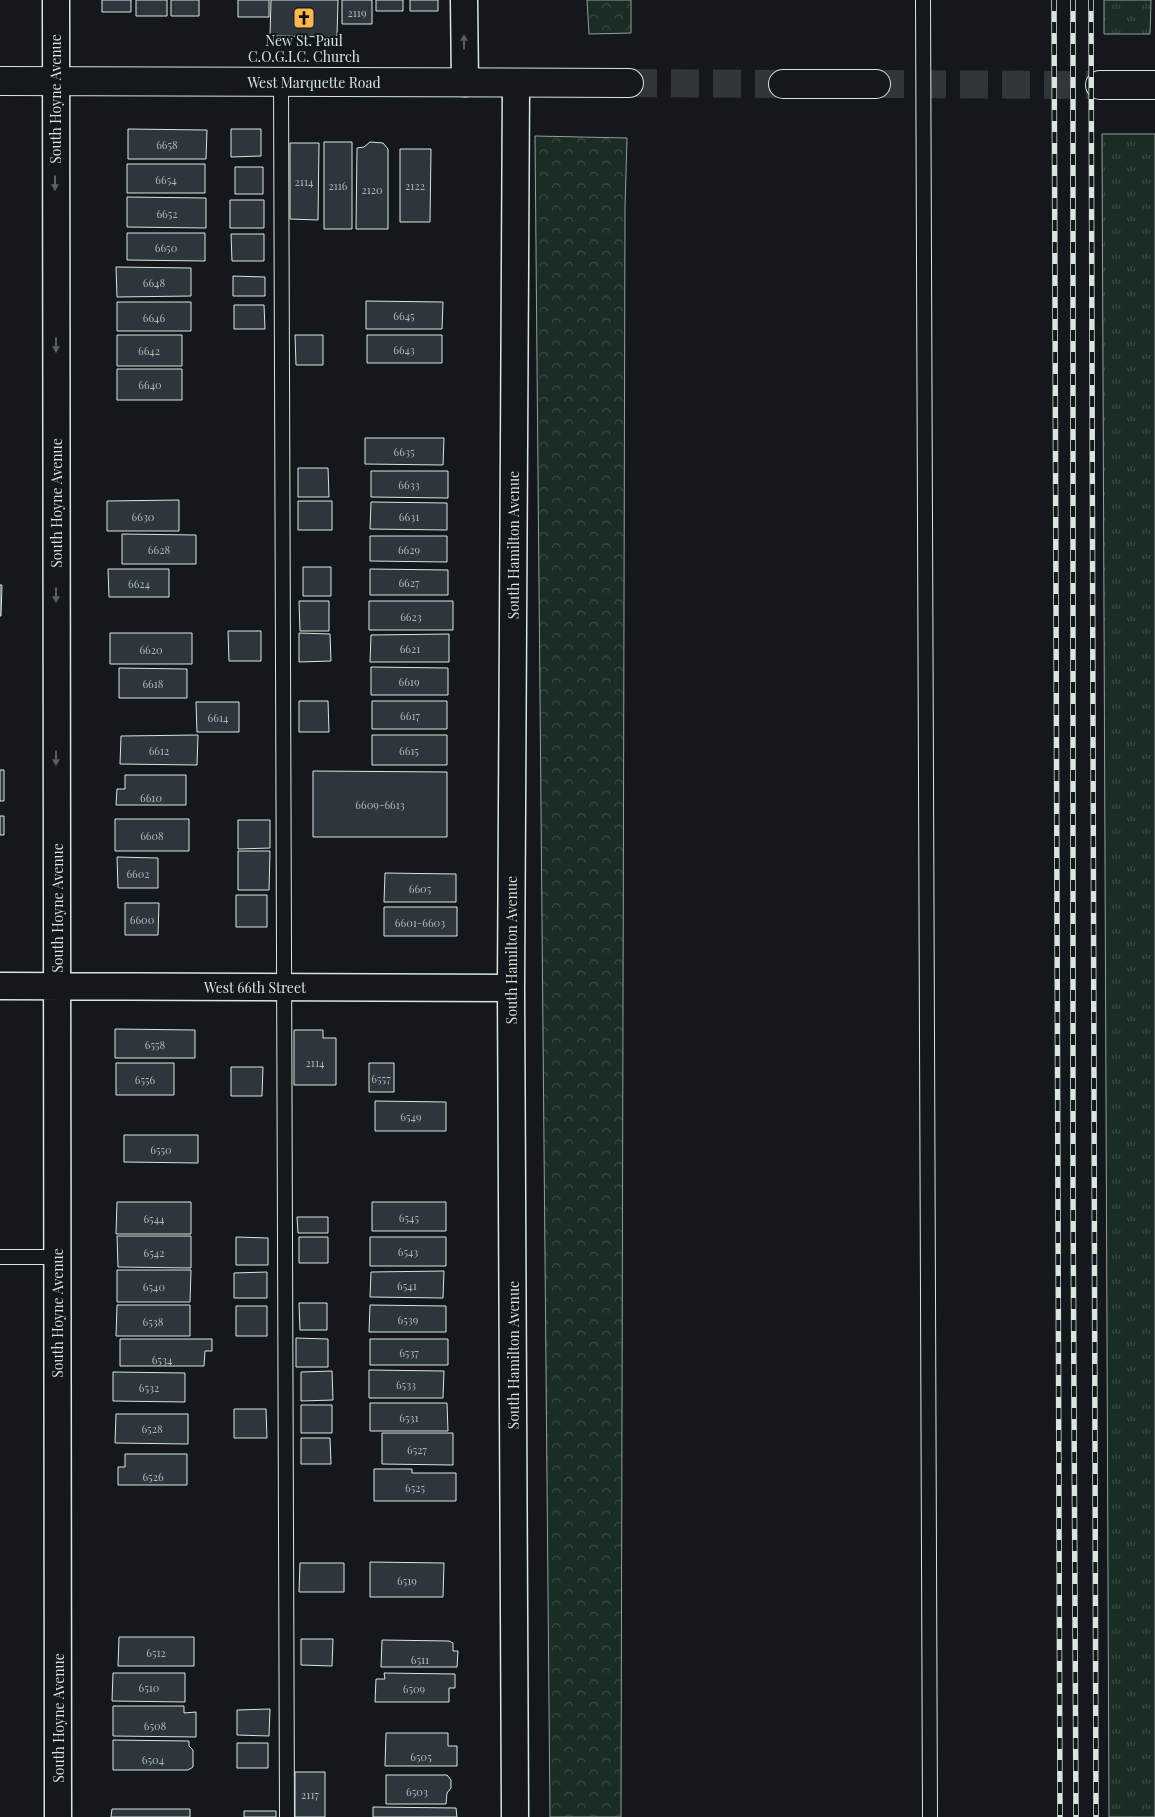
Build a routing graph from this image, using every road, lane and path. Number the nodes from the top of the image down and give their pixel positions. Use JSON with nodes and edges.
{"nodes":[{"id":1,"x":56,"y":0,"type":"edge"},
{"id":2,"x":464,"y":0,"type":"edge"},
{"id":3,"x":923,"y":0,"type":"edge"},
{"id":4,"x":0,"y":81,"type":"edge"},
{"id":5,"x":55,"y":81,"type":"junction"},
{"id":6,"x":281,"y":82,"type":"junction"},
{"id":7,"x":465,"y":83,"type":"junction"},
{"id":8,"x":629,"y":83,"type":"tunnel mouth"},
{"id":9,"x":516,"y":84,"type":"junction"},
{"id":10,"x":783,"y":84,"type":"tunnel mouth"},
{"id":11,"x":876,"y":84,"type":"tunnel mouth"},
{"id":12,"x":1155,"y":84,"type":"edge"},
{"id":13,"x":1100,"y":85,"type":"tunnel mouth"},
{"id":14,"x":0,"y":986,"type":"edge"},
{"id":15,"x":57,"y":986,"type":"junction"},
{"id":16,"x":285,"y":987,"type":"junction"},
{"id":17,"x":511,"y":988,"type":"junction"},
{"id":18,"x":0,"y":1257,"type":"edge"},
{"id":19,"x":57,"y":1257,"type":"junction"},
{"id":20,"x":58,"y":1817,"type":"edge"},
{"id":21,"x":287,"y":1817,"type":"edge"},
{"id":22,"x":515,"y":1817,"type":"edge"},
{"id":23,"x":930,"y":1817,"type":"edge"}],
"edges":[{"from":1,"to":5,"type":"street","name":"South Hoyne Avenue"},
{"from":7,"to":2,"type":"street","one_way":true},
{"from":3,"to":23,"type":"lane"},
{"from":4,"to":5,"type":"street","name":"West Marquette Road"},
{"from":5,"to":6,"type":"street","name":"West Marquette Road"},
{"from":5,"to":15,"type":"street","name":"South Hoyne Avenue","one_way":true},
{"from":6,"to":7,"type":"street","name":"West Marquette Road"},
{"from":6,"to":16,"type":"lane"},
{"from":7,"to":9,"type":"street","name":"West Marquette Road"},
{"from":8,"to":9,"type":"street","name":"West Marquette Road"},
{"from":9,"to":17,"type":"street","name":"South Hamilton Avenue"},
{"from":10,"to":11,"type":"street"},
{"from":12,"to":13,"type":"street"},
{"from":14,"to":15,"type":"street","name":"West 66th Street"},
{"from":15,"to":16,"type":"street","name":"West 66th Street"},
{"from":15,"to":19,"type":"street","name":"South Hoyne Avenue"},
{"from":16,"to":17,"type":"street","name":"West 66th Street"},
{"from":16,"to":21,"type":"lane"},
{"from":17,"to":22,"type":"street","name":"South Hamilton Avenue"},
{"from":18,"to":19,"type":"lane"},
{"from":19,"to":20,"type":"street","name":"South Hoyne Avenue"}]}
